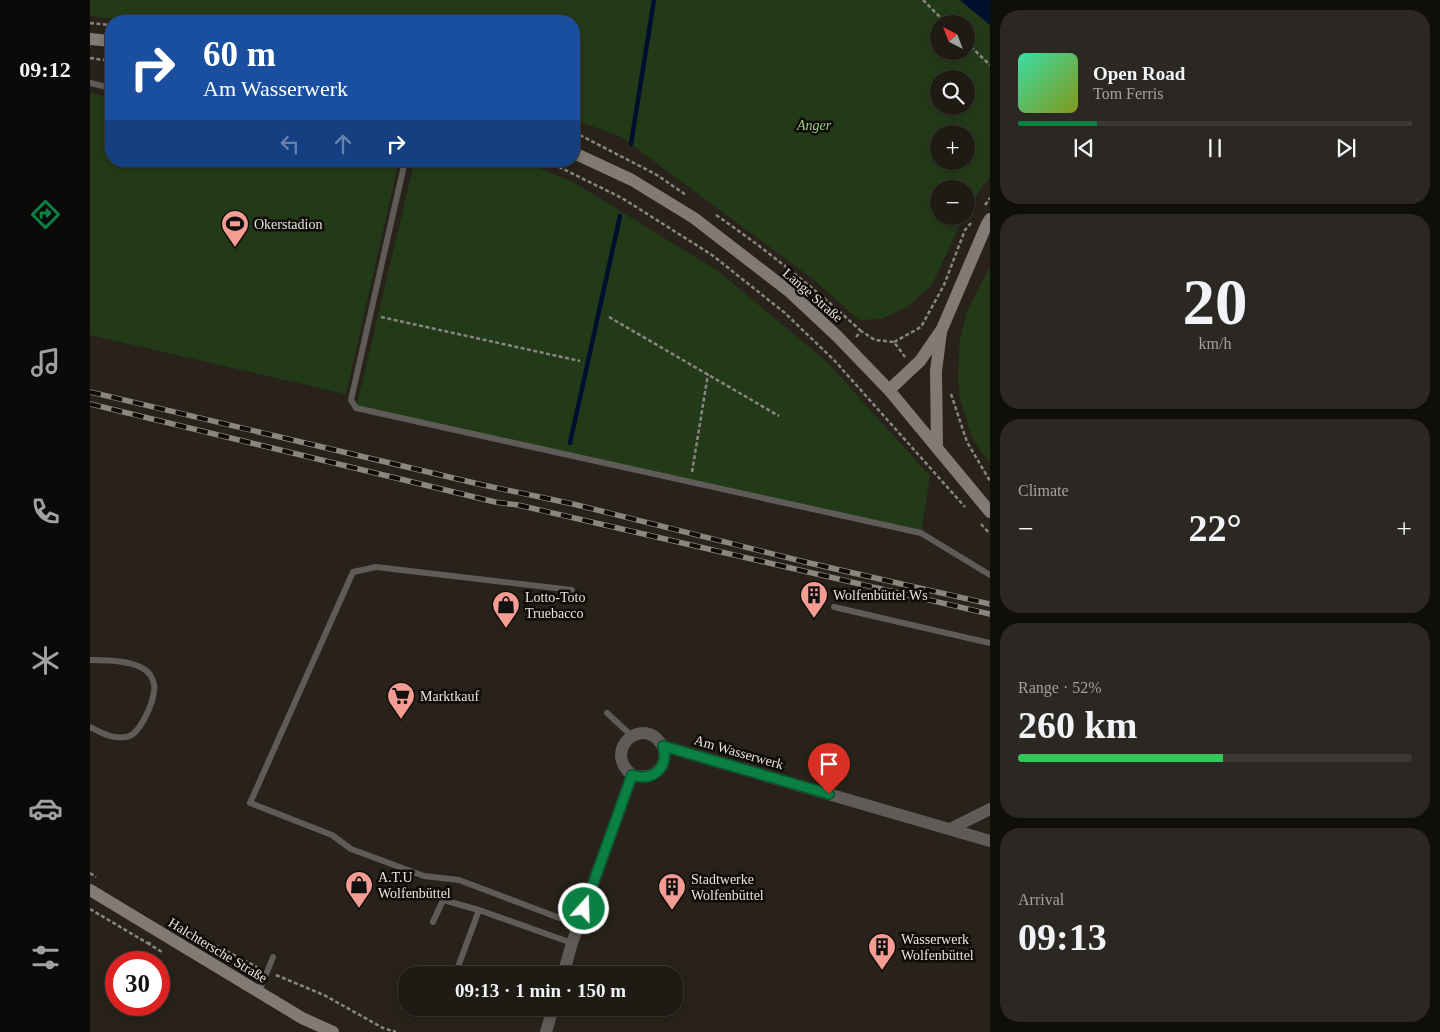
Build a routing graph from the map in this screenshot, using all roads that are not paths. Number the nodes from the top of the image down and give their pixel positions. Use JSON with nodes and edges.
{"nodes":[{"id":1,"x":90,"y":39,"type":"edge"},
{"id":2,"x":105,"y":40,"type":"edge"},
{"id":3,"x":90,"y":83,"type":"edge"},
{"id":4,"x":105,"y":87,"type":"edge"},
{"id":5,"x":580,"y":156,"type":"edge"},
{"id":6,"x":404,"y":167,"type":"edge"},
{"id":7,"x":986,"y":221,"type":"edge"},
{"id":8,"x":942,"y":329,"type":"junction"},
{"id":9,"x":889,"y":390,"type":"junction"},
{"id":10,"x":937,"y":447,"type":"junction"},
{"id":11,"x":990,"y":512,"type":"edge"},
{"id":12,"x":990,"y":575,"type":"edge"},
{"id":13,"x":572,"y":590,"type":"dead end"},
{"id":14,"x":834,"y":607,"type":"dead end"},
{"id":15,"x":990,"y":643,"type":"edge"},
{"id":16,"x":90,"y":660,"type":"edge"},
{"id":17,"x":607,"y":713,"type":"dead end"},
{"id":18,"x":90,"y":726,"type":"edge"},
{"id":19,"x":632,"y":736,"type":"junction"},
{"id":20,"x":663,"y":746,"type":"junction"},
{"id":21,"x":632,"y":775,"type":"junction"},
{"id":22,"x":990,"y":809,"type":"edge"},
{"id":23,"x":952,"y":828,"type":"junction"},
{"id":24,"x":990,"y":840,"type":"edge"},
{"id":25,"x":90,"y":890,"type":"edge"},
{"id":26,"x":479,"y":910,"type":"junction"},
{"id":27,"x":433,"y":922,"type":"dead end"},
{"id":28,"x":578,"y":925,"type":"junction"},
{"id":29,"x":572,"y":943,"type":"junction"},
{"id":30,"x":273,"y":957,"type":"dead end"},
{"id":31,"x":458,"y":966,"type":"edge"},
{"id":32,"x":566,"y":966,"type":"edge"},
{"id":33,"x":259,"y":992,"type":"junction"},
{"id":34,"x":550,"y":1016,"type":"edge"},
{"id":35,"x":546,"y":1029,"type":"edge"},
{"id":36,"x":333,"y":1032,"type":"edge"}],
"edges":[{"from":1,"to":2,"type":"main road"},
{"from":3,"to":4,"type":"lane"},
{"from":5,"to":9,"type":"main road","name":"Lange Straße"},
{"from":6,"to":12,"type":"lane"},
{"from":7,"to":8,"type":"main road"},
{"from":8,"to":9,"type":"main road"},
{"from":8,"to":10,"type":"main road"},
{"from":9,"to":10,"type":"main road","name":"Lange Straße"},
{"from":10,"to":11,"type":"main road","name":"Lange Straße"},
{"from":13,"to":28,"type":"lane"},
{"from":14,"to":15,"type":"lane"},
{"from":16,"to":18,"type":"lane"},
{"from":17,"to":19,"type":"lane"},
{"from":19,"to":20,"type":"street","name":"Am Wasserwerk"},
{"from":19,"to":21,"type":"street"},
{"from":20,"to":21,"type":"street"},
{"from":20,"to":23,"type":"street","name":"Am Wasserwerk"},
{"from":21,"to":28,"type":"street"},
{"from":22,"to":23,"type":"street"},
{"from":23,"to":24,"type":"street","name":"Am Wasserwerk"},
{"from":25,"to":33,"type":"main road","name":"Halchtersche Straße"},
{"from":26,"to":27,"type":"lane"},
{"from":26,"to":29,"type":"lane"},
{"from":26,"to":31,"type":"lane"},
{"from":28,"to":29,"type":"street"},
{"from":29,"to":32,"type":"street"},
{"from":30,"to":33,"type":"lane"},
{"from":33,"to":36,"type":"main road","name":"Halchtersche Straße"},
{"from":34,"to":35,"type":"street"}]}
